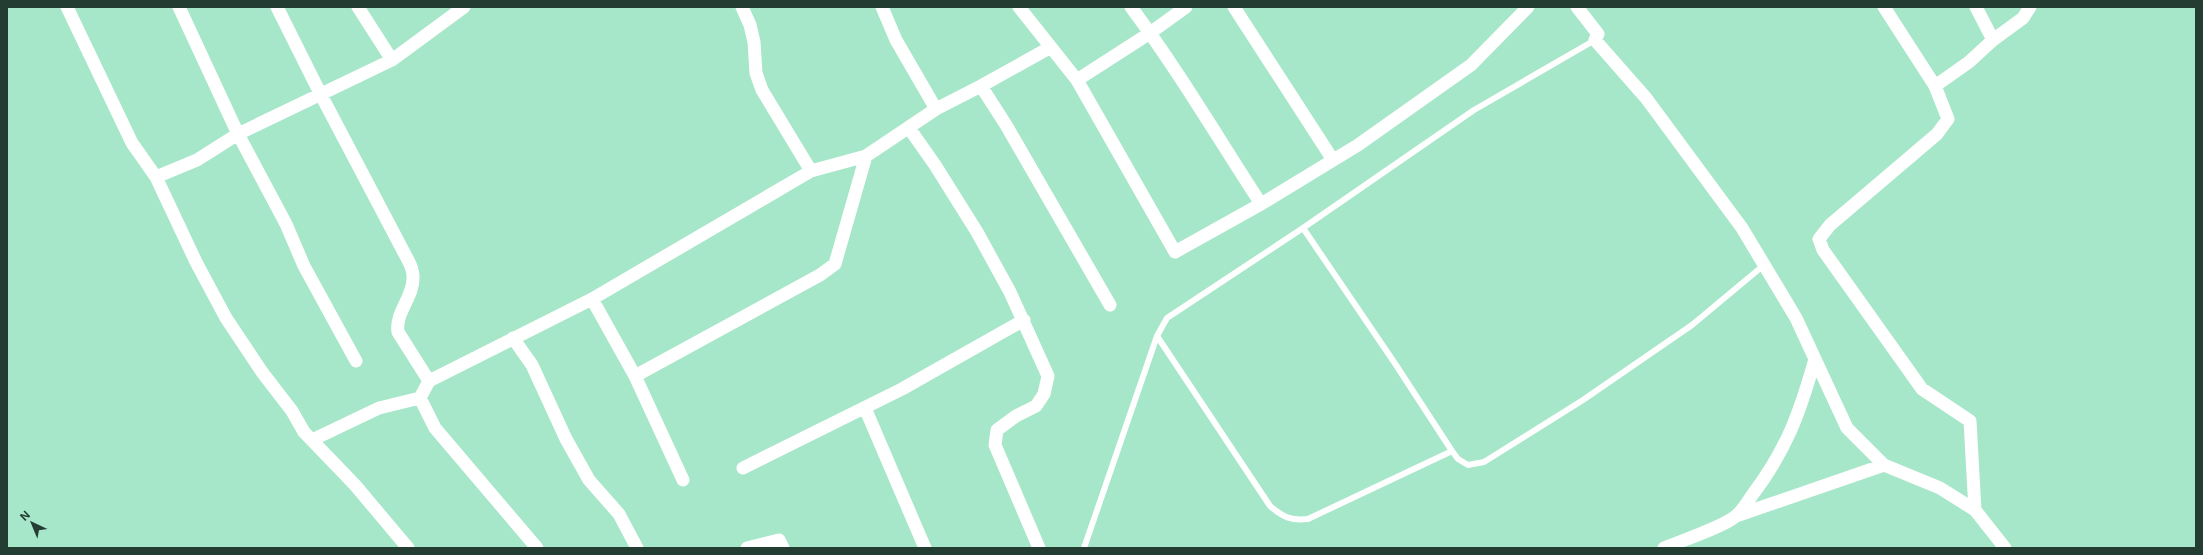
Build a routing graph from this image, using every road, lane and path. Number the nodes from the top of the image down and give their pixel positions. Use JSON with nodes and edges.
{"nodes":[{"id":1,"x":179,"y":7,"type":"edge"},
{"id":2,"x":277,"y":7,"type":"edge"},
{"id":3,"x":358,"y":7,"type":"edge"},
{"id":4,"x":464,"y":7,"type":"edge"},
{"id":5,"x":742,"y":7,"type":"edge"},
{"id":6,"x":882,"y":7,"type":"edge"},
{"id":7,"x":1019,"y":7,"type":"edge"},
{"id":8,"x":1131,"y":7,"type":"edge"},
{"id":9,"x":1186,"y":7,"type":"edge"},
{"id":10,"x":1234,"y":7,"type":"edge"},
{"id":11,"x":1528,"y":7,"type":"edge"},
{"id":12,"x":1577,"y":7,"type":"edge"},
{"id":13,"x":1884,"y":7,"type":"edge"},
{"id":14,"x":1976,"y":7,"type":"edge"},
{"id":15,"x":2030,"y":7,"type":"edge"},
{"id":16,"x":69,"y":8,"type":"edge"},
{"id":17,"x":1150,"y":33,"type":"junction"},
{"id":18,"x":1595,"y":40,"type":"junction"},
{"id":19,"x":1993,"y":40,"type":"junction"},
{"id":20,"x":1051,"y":47,"type":"junction"},
{"id":21,"x":392,"y":60,"type":"junction"},
{"id":22,"x":1076,"y":80,"type":"junction"},
{"id":23,"x":981,"y":86,"type":"junction"},
{"id":24,"x":1935,"y":86,"type":"junction"},
{"id":25,"x":321,"y":95,"type":"junction"},
{"id":26,"x":936,"y":109,"type":"junction"},
{"id":27,"x":909,"y":128,"type":"junction"},
{"id":28,"x":238,"y":134,"type":"junction"},
{"id":29,"x":866,"y":156,"type":"junction"},
{"id":30,"x":1333,"y":160,"type":"junction"},
{"id":31,"x":812,"y":172,"type":"junction"},
{"id":32,"x":156,"y":177,"type":"junction"},
{"id":33,"x":1261,"y":204,"type":"junction"},
{"id":34,"x":1303,"y":228,"type":"junction"},
{"id":35,"x":1764,"y":265,"type":"junction"},
{"id":36,"x":592,"y":299,"type":"junction"},
{"id":37,"x":1110,"y":305,"type":"dead end"},
{"id":38,"x":1024,"y":320,"type":"junction"},
{"id":39,"x":1158,"y":336,"type":"junction"},
{"id":40,"x":513,"y":338,"type":"junction"},
{"id":41,"x":1815,"y":359,"type":"junction"},
{"id":42,"x":356,"y":361,"type":"dead end"},
{"id":43,"x":635,"y":376,"type":"junction"},
{"id":44,"x":429,"y":381,"type":"junction"},
{"id":45,"x":420,"y":398,"type":"junction"},
{"id":46,"x":864,"y":408,"type":"junction"},
{"id":47,"x":312,"y":440,"type":"junction"},
{"id":48,"x":1452,"y":451,"type":"junction"},
{"id":49,"x":1884,"y":466,"type":"junction"},
{"id":50,"x":743,"y":468,"type":"dead end"},
{"id":51,"x":683,"y":480,"type":"dead end"},
{"id":52,"x":1975,"y":510,"type":"junction"},
{"id":53,"x":1736,"y":516,"type":"junction"},
{"id":54,"x":1682,"y":545,"type":"edge"},
{"id":55,"x":408,"y":548,"type":"edge"},
{"id":56,"x":537,"y":548,"type":"edge"},
{"id":57,"x":637,"y":548,"type":"edge"},
{"id":58,"x":747,"y":548,"type":"edge"},
{"id":59,"x":783,"y":548,"type":"edge"},
{"id":60,"x":925,"y":548,"type":"edge"},
{"id":61,"x":1038,"y":548,"type":"edge"},
{"id":62,"x":1084,"y":548,"type":"edge"},
{"id":63,"x":1664,"y":548,"type":"edge"},
{"id":64,"x":2005,"y":548,"type":"edge"}],
"edges":[{"from":1,"to":28,"type":"street"},
{"from":2,"to":25,"type":"street"},
{"from":3,"to":21,"type":"street"},
{"from":4,"to":21,"type":"street"},
{"from":5,"to":31,"type":"street"},
{"from":6,"to":26,"type":"street"},
{"from":7,"to":20,"type":"street"},
{"from":8,"to":17,"type":"street"},
{"from":9,"to":17,"type":"street"},
{"from":10,"to":30,"type":"street"},
{"from":11,"to":30,"type":"street"},
{"from":12,"to":18,"type":"street"},
{"from":13,"to":24,"type":"street"},
{"from":14,"to":19,"type":"street"},
{"from":15,"to":19,"type":"street"},
{"from":16,"to":32,"type":"street"},
{"from":17,"to":22,"type":"street"},
{"from":17,"to":33,"type":"street"},
{"from":18,"to":34,"type":"lane"},
{"from":18,"to":35,"type":"street"},
{"from":19,"to":24,"type":"street"},
{"from":20,"to":22,"type":"street"},
{"from":20,"to":23,"type":"street"},
{"from":21,"to":25,"type":"street"},
{"from":22,"to":33,"type":"street"},
{"from":23,"to":26,"type":"street"},
{"from":23,"to":37,"type":"street"},
{"from":24,"to":52,"type":"street"},
{"from":25,"to":28,"type":"street"},
{"from":25,"to":44,"type":"street"},
{"from":26,"to":27,"type":"street"},
{"from":27,"to":29,"type":"street"},
{"from":27,"to":38,"type":"street"},
{"from":28,"to":32,"type":"street"},
{"from":28,"to":42,"type":"street"},
{"from":29,"to":31,"type":"street"},
{"from":29,"to":43,"type":"street"},
{"from":30,"to":33,"type":"street"},
{"from":31,"to":36,"type":"street"},
{"from":32,"to":47,"type":"street"},
{"from":34,"to":39,"type":"lane"},
{"from":34,"to":48,"type":"lane"},
{"from":35,"to":41,"type":"street"},
{"from":35,"to":48,"type":"lane"},
{"from":36,"to":40,"type":"street"},
{"from":36,"to":43,"type":"street"},
{"from":38,"to":46,"type":"street"},
{"from":38,"to":61,"type":"street"},
{"from":39,"to":48,"type":"lane"},
{"from":39,"to":62,"type":"lane"},
{"from":40,"to":44,"type":"street"},
{"from":40,"to":57,"type":"street"},
{"from":41,"to":49,"type":"street"},
{"from":41,"to":53,"type":"street"},
{"from":43,"to":51,"type":"street"},
{"from":44,"to":45,"type":"street"},
{"from":45,"to":47,"type":"street"},
{"from":45,"to":56,"type":"street"},
{"from":46,"to":50,"type":"street"},
{"from":46,"to":60,"type":"street"},
{"from":47,"to":55,"type":"street"},
{"from":49,"to":52,"type":"street"},
{"from":49,"to":53,"type":"street"},
{"from":52,"to":64,"type":"street"},
{"from":53,"to":54,"type":"street"},
{"from":54,"to":63,"type":"street"},
{"from":58,"to":59,"type":"street"}]}
